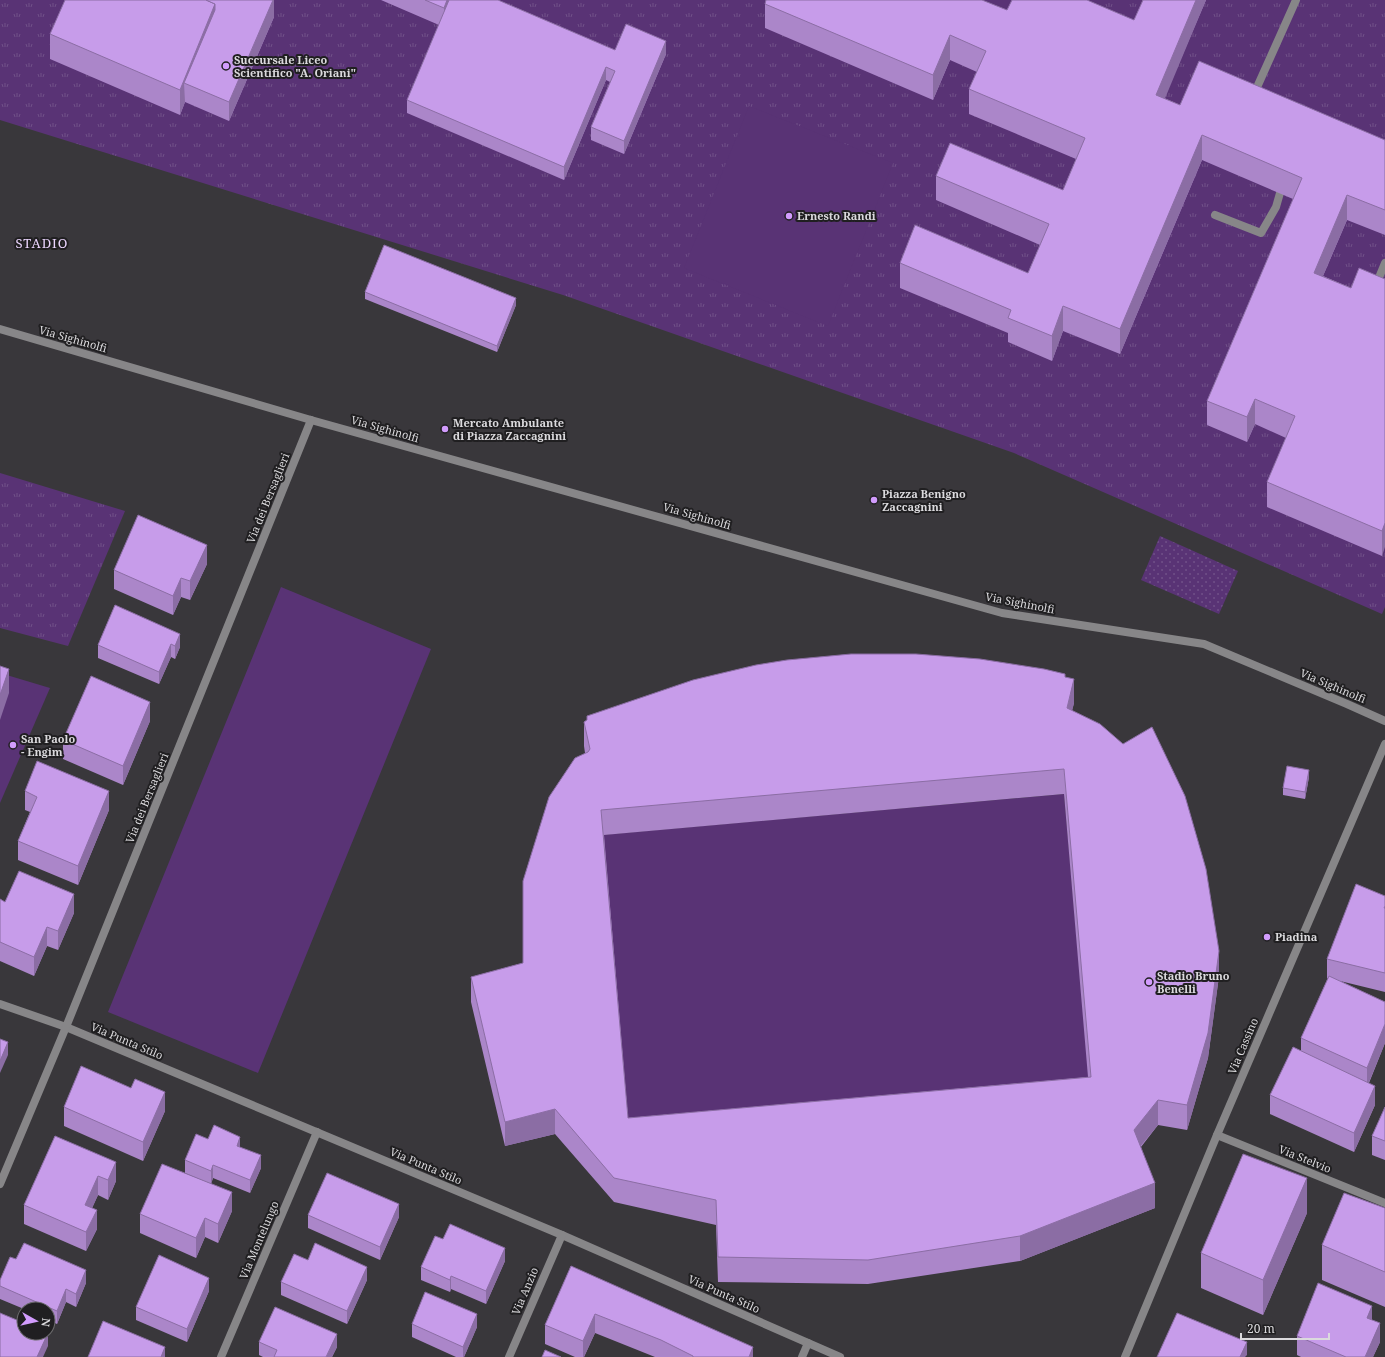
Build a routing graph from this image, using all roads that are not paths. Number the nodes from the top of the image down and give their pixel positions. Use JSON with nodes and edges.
{"nodes":[{"id":1,"x":1296,"y":0,"type":"edge"},
{"id":2,"x":1252,"y":100,"type":"edge"},
{"id":3,"x":1280,"y":193,"type":"edge"},
{"id":4,"x":1215,"y":215,"type":"dead end"},
{"id":5,"x":1385,"y":263,"type":"edge"},
{"id":6,"x":1385,"y":283,"type":"edge"},
{"id":7,"x":0,"y":329,"type":"edge"},
{"id":8,"x":311,"y":420,"type":"junction"},
{"id":9,"x":1385,"y":721,"type":"edge"},
{"id":10,"x":1385,"y":744,"type":"edge"},
{"id":11,"x":1383,"y":754,"type":"edge"},
{"id":12,"x":0,"y":1004,"type":"edge"},
{"id":13,"x":66,"y":1027,"type":"junction"},
{"id":14,"x":317,"y":1132,"type":"junction"},
{"id":15,"x":1217,"y":1135,"type":"junction"},
{"id":16,"x":0,"y":1184,"type":"edge"},
{"id":17,"x":1385,"y":1203,"type":"edge"},
{"id":18,"x":562,"y":1235,"type":"junction"},
{"id":19,"x":808,"y":1343,"type":"junction"},
{"id":20,"x":221,"y":1357,"type":"edge"},
{"id":21,"x":509,"y":1357,"type":"edge"},
{"id":22,"x":802,"y":1357,"type":"edge"},
{"id":23,"x":840,"y":1357,"type":"edge"},
{"id":24,"x":1124,"y":1357,"type":"edge"}],
"edges":[{"from":1,"to":2,"type":"street"},
{"from":3,"to":4,"type":"street"},
{"from":5,"to":6,"type":"street"},
{"from":7,"to":8,"type":"street","name":"Via Sighinolfi"},
{"from":8,"to":9,"type":"street","name":"Via Sighinolfi"},
{"from":8,"to":13,"type":"street","name":"Via dei Bersaglieri"},
{"from":10,"to":11,"type":"street","name":"Via Cassino"},
{"from":11,"to":15,"type":"street","name":"Via Cassino"},
{"from":12,"to":13,"type":"street","name":"Via Punta Stilo"},
{"from":13,"to":14,"type":"street","name":"Via Punta Stilo"},
{"from":13,"to":16,"type":"street","name":"Via dei Bersaglieri"},
{"from":14,"to":18,"type":"street","name":"Via Punta Stilo"},
{"from":14,"to":20,"type":"street","name":"Via Montelungo"},
{"from":15,"to":17,"type":"street","name":"Via Stelvio"},
{"from":15,"to":24,"type":"street","name":"Via Cassino"},
{"from":18,"to":19,"type":"street","name":"Via Punta Stilo"},
{"from":18,"to":21,"type":"street","name":"Via Anzio"},
{"from":19,"to":22,"type":"street"},
{"from":19,"to":23,"type":"street","name":"Via Punta Stilo"}]}
